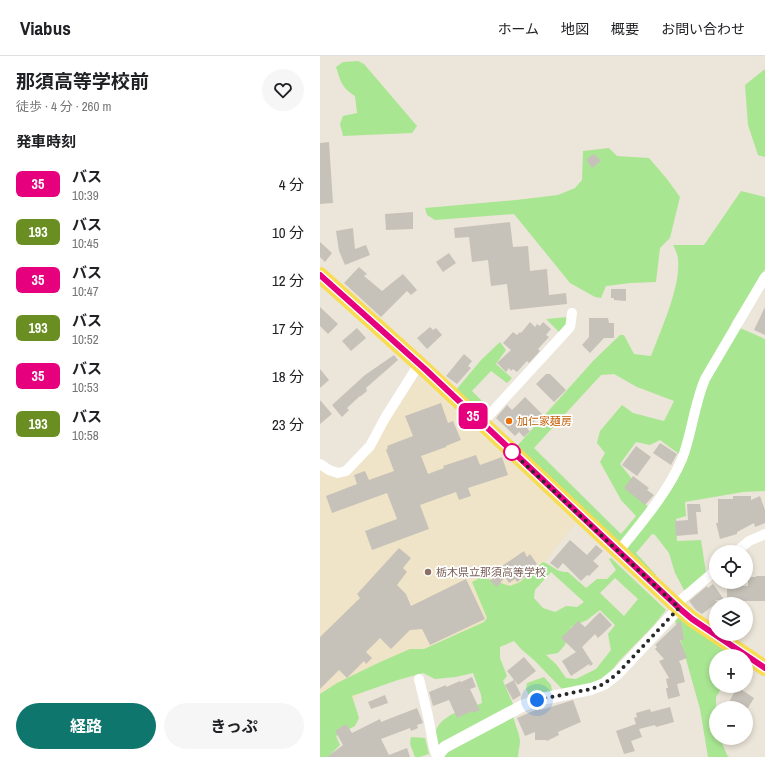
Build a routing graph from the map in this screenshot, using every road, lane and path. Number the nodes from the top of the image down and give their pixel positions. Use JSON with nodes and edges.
{"nodes":[{"id":1,"x":320,"y":275,"type":"edge"},
{"id":2,"x":765,"y":277,"type":"edge"},
{"id":3,"x":572,"y":313,"type":"dead end"},
{"id":4,"x":419,"y":364,"type":"junction"},
{"id":5,"x":482,"y":423,"type":"junction"},
{"id":6,"x":320,"y":464,"type":"edge"},
{"id":7,"x":765,"y":534,"type":"edge"},
{"id":8,"x":744,"y":545,"type":"edge"},
{"id":9,"x":618,"y":552,"type":"junction"},
{"id":10,"x":709,"y":576,"type":"edge"},
{"id":11,"x":677,"y":606,"type":"junction"},
{"id":12,"x":765,"y":668,"type":"edge"},
{"id":13,"x":419,"y":679,"type":"dead end"},
{"id":14,"x":438,"y":757,"type":"edge"}],
"edges":[{"from":1,"to":4,"type":"main road"},
{"from":2,"to":9,"type":"street"},
{"from":3,"to":5,"type":"street"},
{"from":4,"to":5,"type":"main road"},
{"from":4,"to":6,"type":"street"},
{"from":5,"to":9,"type":"main road"},
{"from":7,"to":8,"type":"street"},
{"from":9,"to":11,"type":"main road"},
{"from":10,"to":11,"type":"street"},
{"from":11,"to":12,"type":"main road"},
{"from":11,"to":14,"type":"street"},
{"from":13,"to":14,"type":"street"}]}
